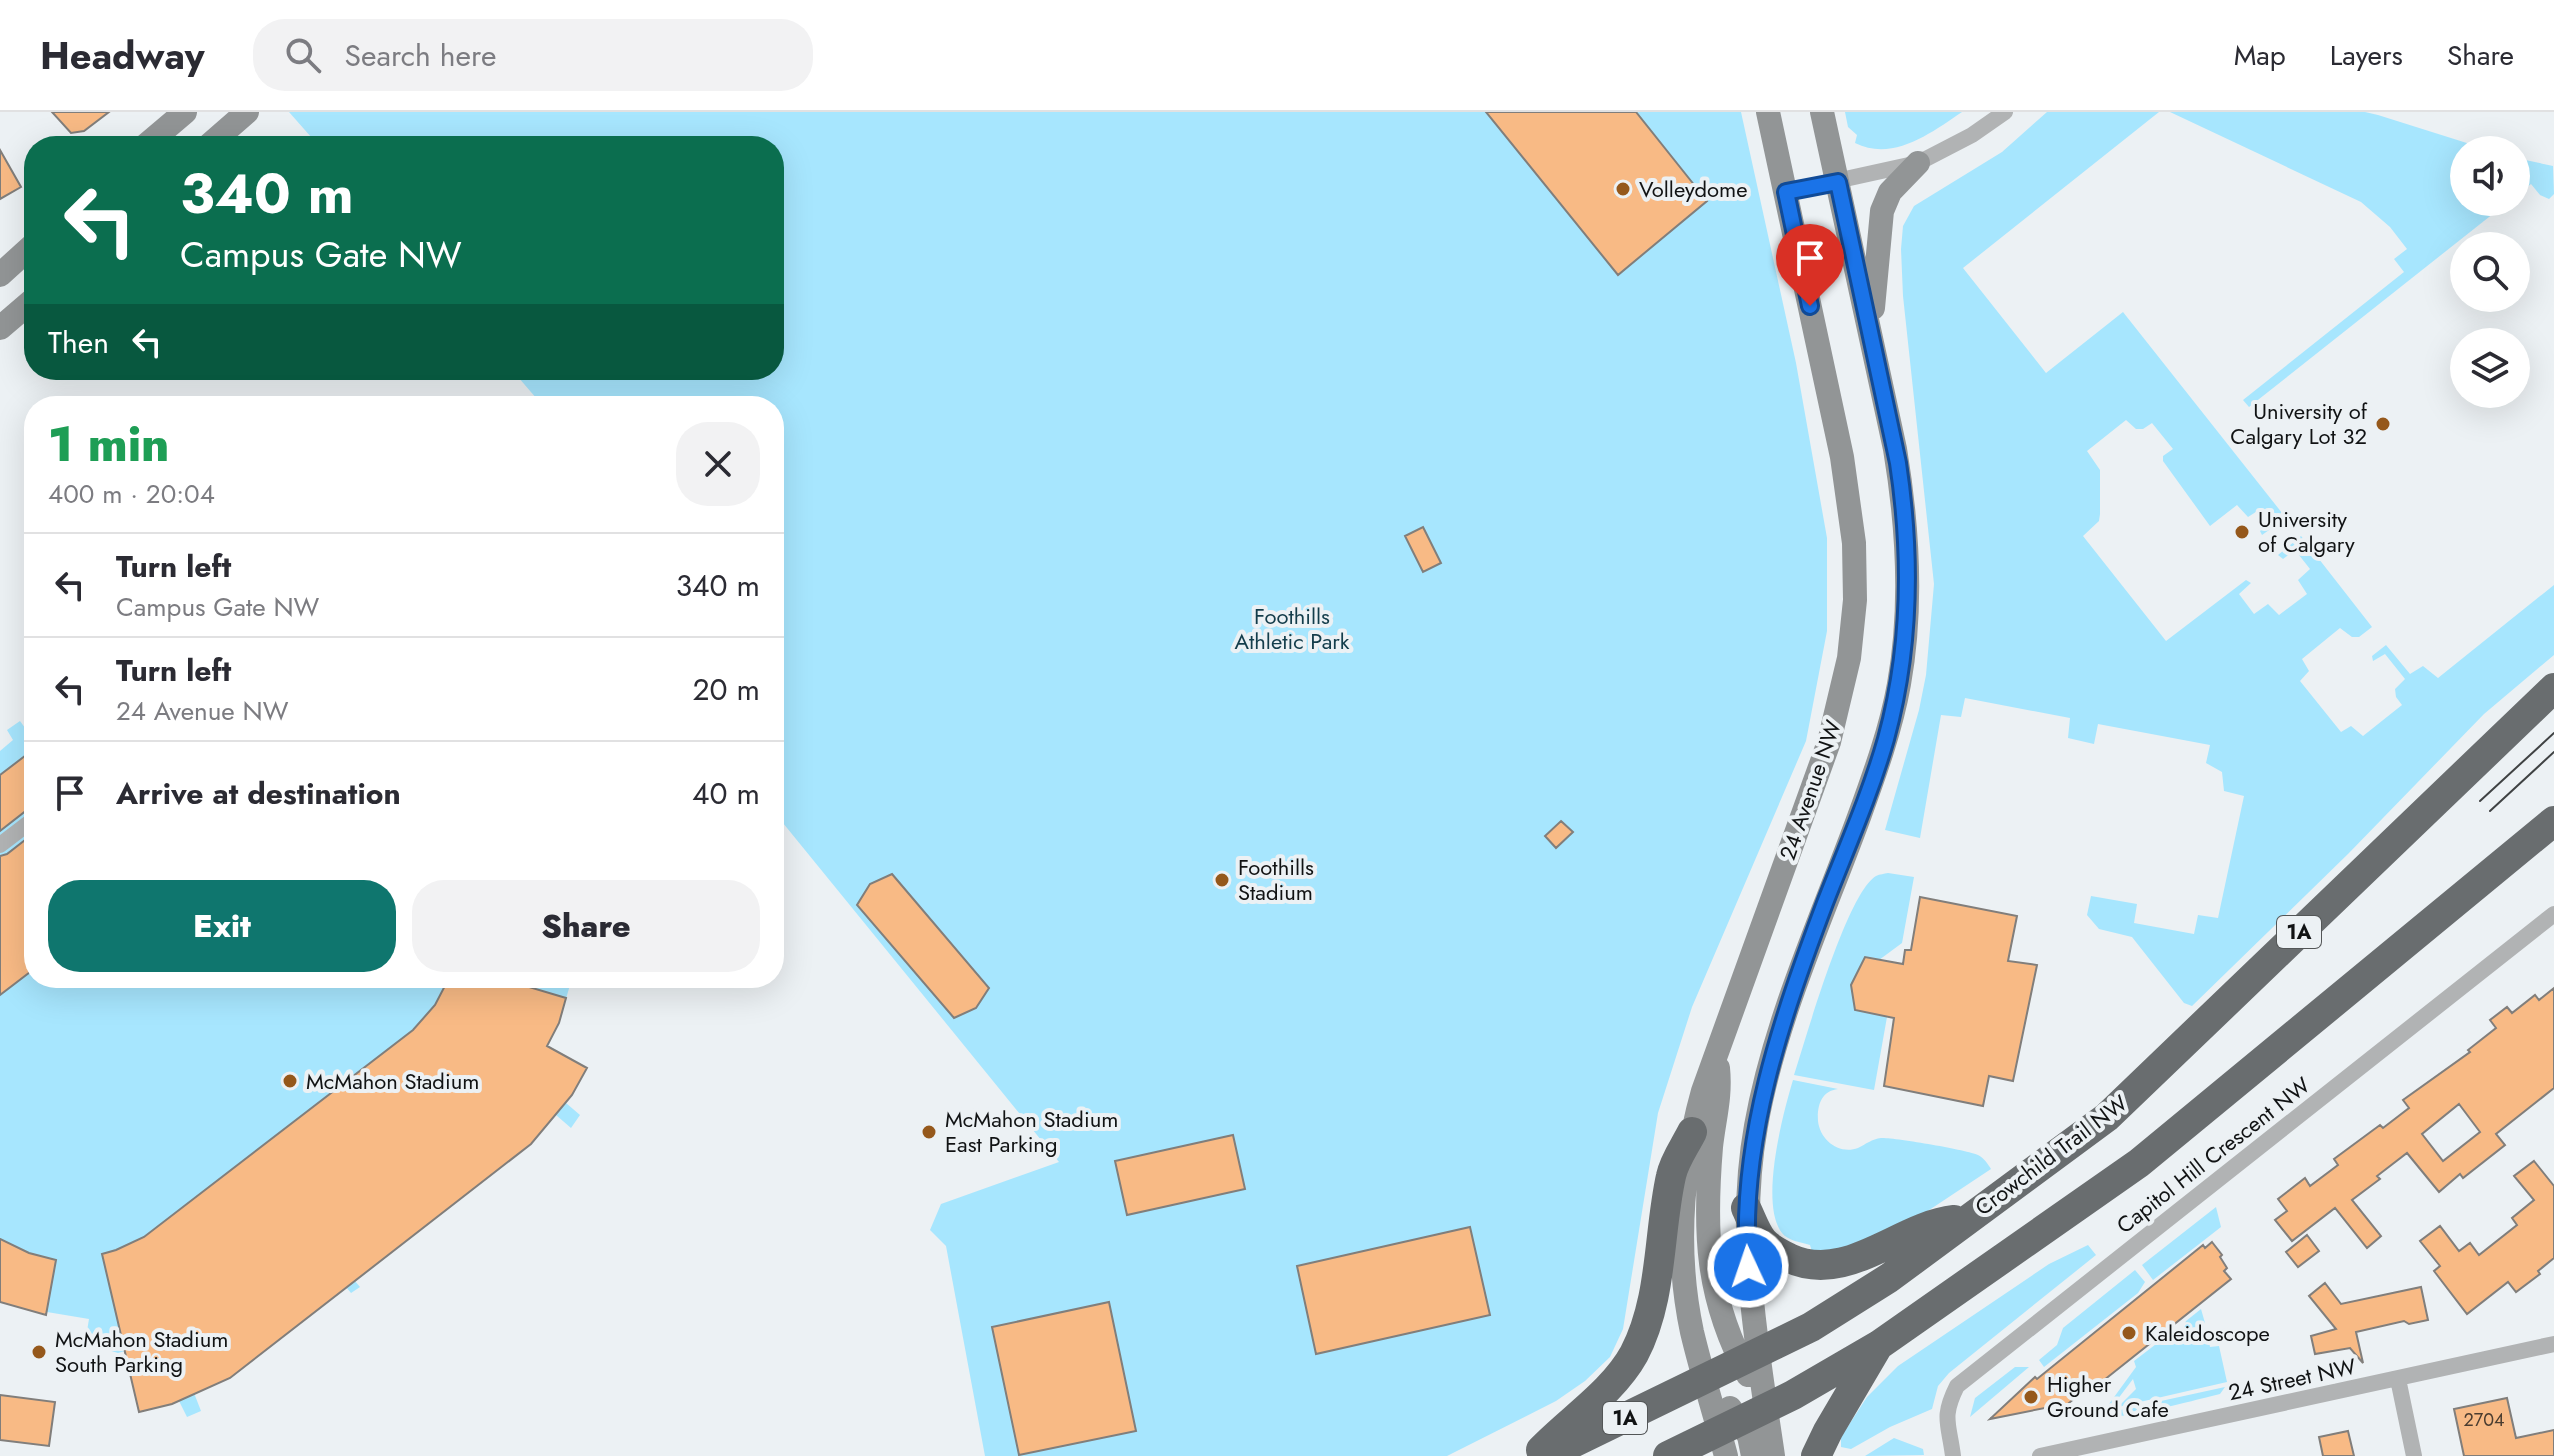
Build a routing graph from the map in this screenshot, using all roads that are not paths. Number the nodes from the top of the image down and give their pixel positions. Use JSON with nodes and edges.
{"nodes":[{"id":1,"x":185,"y":112,"type":"edge"},
{"id":2,"x":247,"y":112,"type":"edge"},
{"id":3,"x":1768,"y":112,"type":"edge"},
{"id":4,"x":1822,"y":112,"type":"edge"},
{"id":5,"x":2005,"y":112,"type":"edge"},
{"id":6,"x":157,"y":136,"type":"edge"},
{"id":7,"x":219,"y":136,"type":"edge"},
{"id":8,"x":1918,"y":163,"type":"junction"},
{"id":9,"x":1838,"y":182,"type":"junction"},
{"id":10,"x":1786,"y":192,"type":"junction"},
{"id":11,"x":24,"y":253,"type":"edge"},
{"id":12,"x":0,"y":275,"type":"edge"},
{"id":13,"x":24,"y":308,"type":"edge"},
{"id":14,"x":0,"y":328,"type":"edge"},
{"id":15,"x":1871,"y":334,"type":"junction"},
{"id":16,"x":2554,"y":688,"type":"edge"},
{"id":17,"x":2554,"y":821,"type":"edge"},
{"id":18,"x":24,"y":827,"type":"edge"},
{"id":19,"x":0,"y":845,"type":"edge"},
{"id":20,"x":2554,"y":914,"type":"edge"},
{"id":21,"x":1717,"y":1058,"type":"junction"},
{"id":22,"x":1692,"y":1132,"type":"junction"},
{"id":23,"x":1746,"y":1208,"type":"junction"},
{"id":24,"x":1968,"y":1219,"type":"junction"},
{"id":25,"x":2554,"y":1344,"type":"edge"},
{"id":26,"x":1879,"y":1345,"type":"junction"},
{"id":27,"x":1750,"y":1357,"type":"junction"},
{"id":28,"x":2398,"y":1379,"type":"junction"},
{"id":29,"x":1704,"y":1380,"type":"junction"},
{"id":30,"x":1738,"y":1429,"type":"edge"},
{"id":31,"x":2081,"y":1452,"type":"edge"},
{"id":32,"x":1536,"y":1456,"type":"edge"},
{"id":33,"x":1546,"y":1456,"type":"edge"},
{"id":34,"x":1668,"y":1456,"type":"edge"},
{"id":35,"x":1753,"y":1456,"type":"edge"},
{"id":36,"x":1773,"y":1456,"type":"edge"},
{"id":37,"x":1816,"y":1456,"type":"edge"},
{"id":38,"x":1953,"y":1456,"type":"edge"},
{"id":39,"x":2040,"y":1456,"type":"edge"},
{"id":40,"x":2414,"y":1456,"type":"edge"}],
"edges":[{"from":1,"to":6,"type":"street"},
{"from":2,"to":7,"type":"street"},
{"from":3,"to":10,"type":"street","name":"24 Avenue NW"},
{"from":4,"to":9,"type":"street"},
{"from":5,"to":8,"type":"street"},
{"from":8,"to":9,"type":"street"},
{"from":8,"to":15,"type":"street"},
{"from":9,"to":10,"type":"street"},
{"from":9,"to":15,"type":"street"},
{"from":10,"to":21,"type":"street","name":"24 Avenue NW"},
{"from":11,"to":12,"type":"street"},
{"from":13,"to":14,"type":"street"},
{"from":15,"to":23,"type":"street"},
{"from":16,"to":24,"type":"highway","name":"Crowchild Trail NW","number":"1A"},
{"from":17,"to":26,"type":"highway","number":"1A"},
{"from":18,"to":19,"type":"street"},
{"from":20,"to":38,"type":"street","name":"Capitol Hill Crescent NW"},
{"from":21,"to":22,"type":"street","name":"24 Avenue NW"},
{"from":21,"to":27,"type":"street"},
{"from":22,"to":29,"type":"street","name":"24 Avenue NW"},
{"from":22,"to":32,"type":"highway"},
{"from":23,"to":24,"type":"highway"},
{"from":23,"to":27,"type":"street"},
{"from":24,"to":27,"type":"highway","name":"Crowchild Trail NW","number":"1A"},
{"from":25,"to":28,"type":"street","name":"24 Street NW"},
{"from":26,"to":30,"type":"highway","number":"1A"},
{"from":26,"to":37,"type":"highway"},
{"from":27,"to":29,"type":"highway","name":"Crowchild Trail NW","number":"1A"},
{"from":27,"to":30,"type":"street"},
{"from":28,"to":31,"type":"street","name":"24 Street NW"},
{"from":28,"to":40,"type":"street"},
{"from":29,"to":30,"type":"street","name":"24 Avenue NW"},
{"from":29,"to":33,"type":"highway","name":"Crowchild Trail NW","number":"1A"},
{"from":30,"to":34,"type":"highway","number":"1A"},
{"from":30,"to":35,"type":"street"},
{"from":30,"to":36,"type":"street","name":"24 Avenue NW"},
{"from":31,"to":39,"type":"street","name":"24 Street NW"}]}
